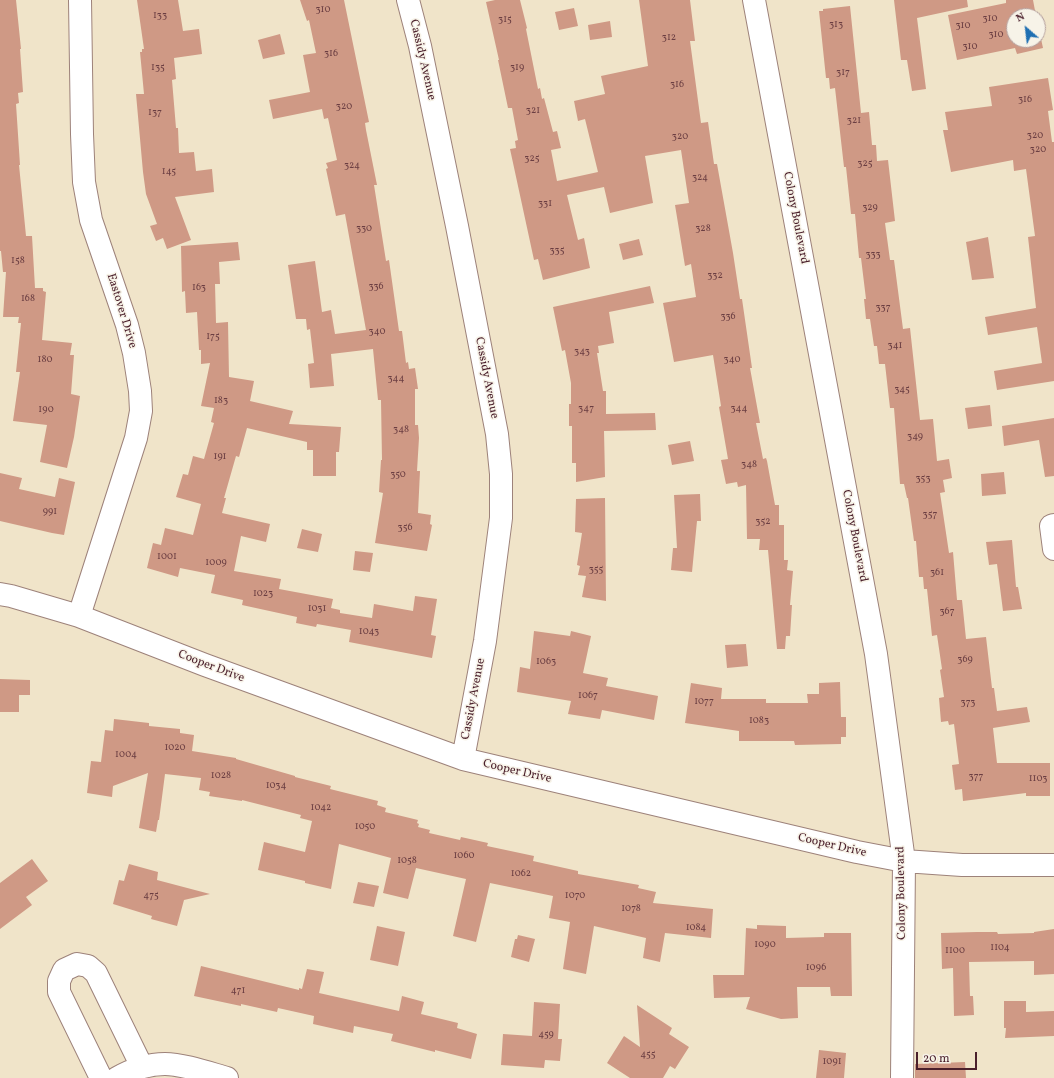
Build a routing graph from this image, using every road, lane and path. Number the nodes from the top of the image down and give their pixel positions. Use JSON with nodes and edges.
{"nodes":[{"id":1,"x":80,"y":0,"type":"edge"},
{"id":2,"x":408,"y":0,"type":"edge"},
{"id":3,"x":754,"y":0,"type":"edge"},
{"id":4,"x":1054,"y":525,"type":"edge"},
{"id":5,"x":1054,"y":549,"type":"edge"},
{"id":6,"x":0,"y":594,"type":"edge"},
{"id":7,"x":79,"y":616,"type":"junction"},
{"id":8,"x":463,"y":760,"type":"junction"},
{"id":9,"x":904,"y":861,"type":"junction"},
{"id":10,"x":1054,"y":865,"type":"edge"},
{"id":11,"x":142,"y":1068,"type":"junction"},
{"id":12,"x":100,"y":1078,"type":"edge"},
{"id":13,"x":117,"y":1078,"type":"edge"},
{"id":14,"x":227,"y":1078,"type":"edge"},
{"id":15,"x":902,"y":1078,"type":"edge"}],
"edges":[{"from":1,"to":7,"type":"street","name":"Eastover Drive"},
{"from":2,"to":8,"type":"street","name":"Cassidy Avenue"},
{"from":3,"to":9,"type":"street","name":"Colony Boulevard"},
{"from":4,"to":5,"type":"street"},
{"from":6,"to":7,"type":"street","name":"Cooper Drive"},
{"from":7,"to":8,"type":"street","name":"Cooper Drive"},
{"from":8,"to":9,"type":"street","name":"Cooper Drive"},
{"from":9,"to":10,"type":"street","name":"Cooper Drive"},
{"from":9,"to":15,"type":"street","name":"Colony Boulevard"},
{"from":11,"to":12,"type":"street"},
{"from":11,"to":13,"type":"street"},
{"from":11,"to":14,"type":"street"}]}
